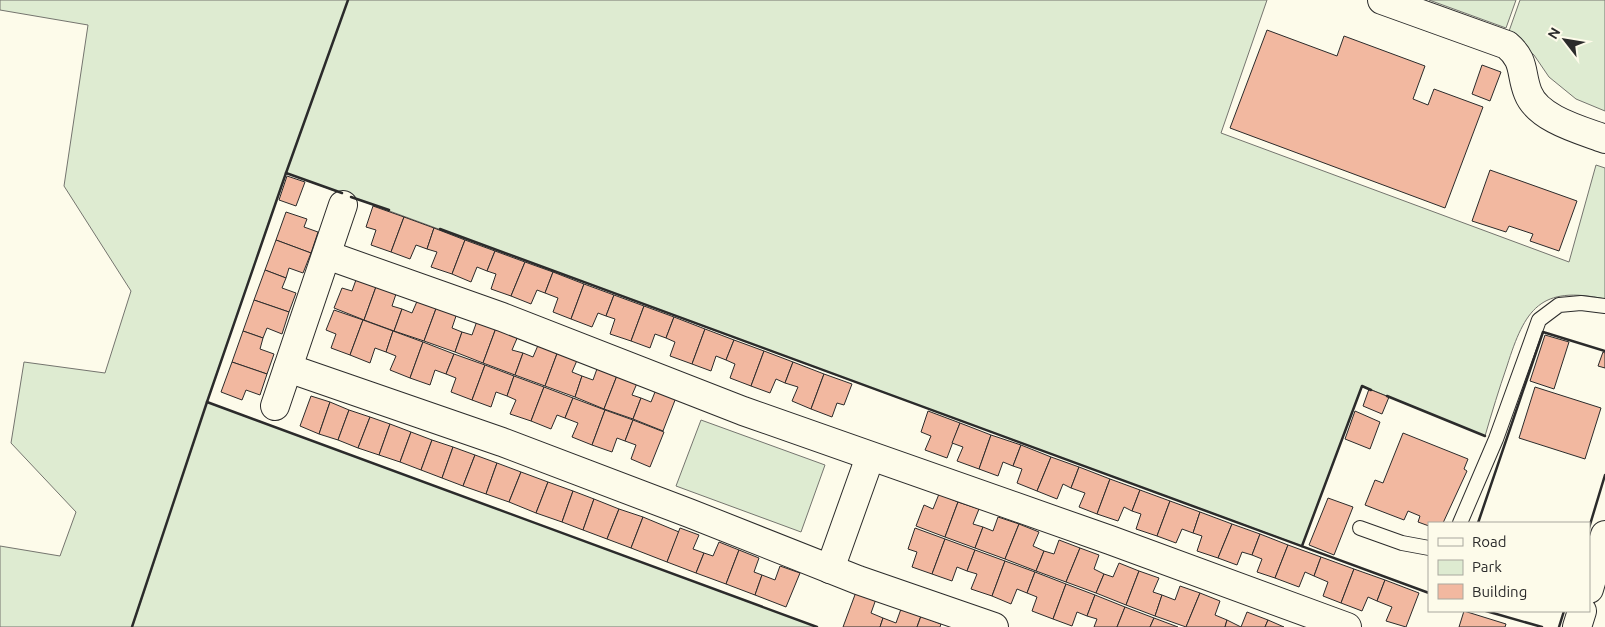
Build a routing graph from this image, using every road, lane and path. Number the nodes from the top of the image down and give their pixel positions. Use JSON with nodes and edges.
{"nodes":[{"id":1,"x":1382,"y":0,"type":"edge"},
{"id":2,"x":1605,"y":139,"type":"edge"},
{"id":3,"x":343,"y":205,"type":"dead end"},
{"id":4,"x":327,"y":254,"type":"junction"},
{"id":5,"x":1605,"y":306,"type":"edge"},
{"id":6,"x":288,"y":368,"type":"junction"},
{"id":7,"x":275,"y":406,"type":"dead end"},
{"id":8,"x":870,"y":457,"type":"junction"},
{"id":9,"x":1460,"y":522,"type":"edge"},
{"id":10,"x":1360,"y":528,"type":"dead end"},
{"id":11,"x":1605,"y":535,"type":"edge"},
{"id":12,"x":1428,"y":548,"type":"edge"},
{"id":13,"x":830,"y":569,"type":"junction"},
{"id":14,"x":1590,"y":586,"type":"edge"},
{"id":15,"x":1582,"y":612,"type":"edge"},
{"id":16,"x":994,"y":627,"type":"edge"},
{"id":17,"x":1347,"y":627,"type":"edge"},
{"id":18,"x":1577,"y":627,"type":"edge"}],
"edges":[{"from":1,"to":2,"type":"street"},
{"from":3,"to":4,"type":"street"},
{"from":4,"to":6,"type":"street"},
{"from":4,"to":8,"type":"street"},
{"from":5,"to":9,"type":"lane"},
{"from":6,"to":7,"type":"street"},
{"from":6,"to":13,"type":"street"},
{"from":8,"to":13,"type":"street"},
{"from":8,"to":17,"type":"street"},
{"from":10,"to":12,"type":"lane"},
{"from":11,"to":14,"type":"street"},
{"from":13,"to":16,"type":"street"},
{"from":15,"to":18,"type":"street"}]}
